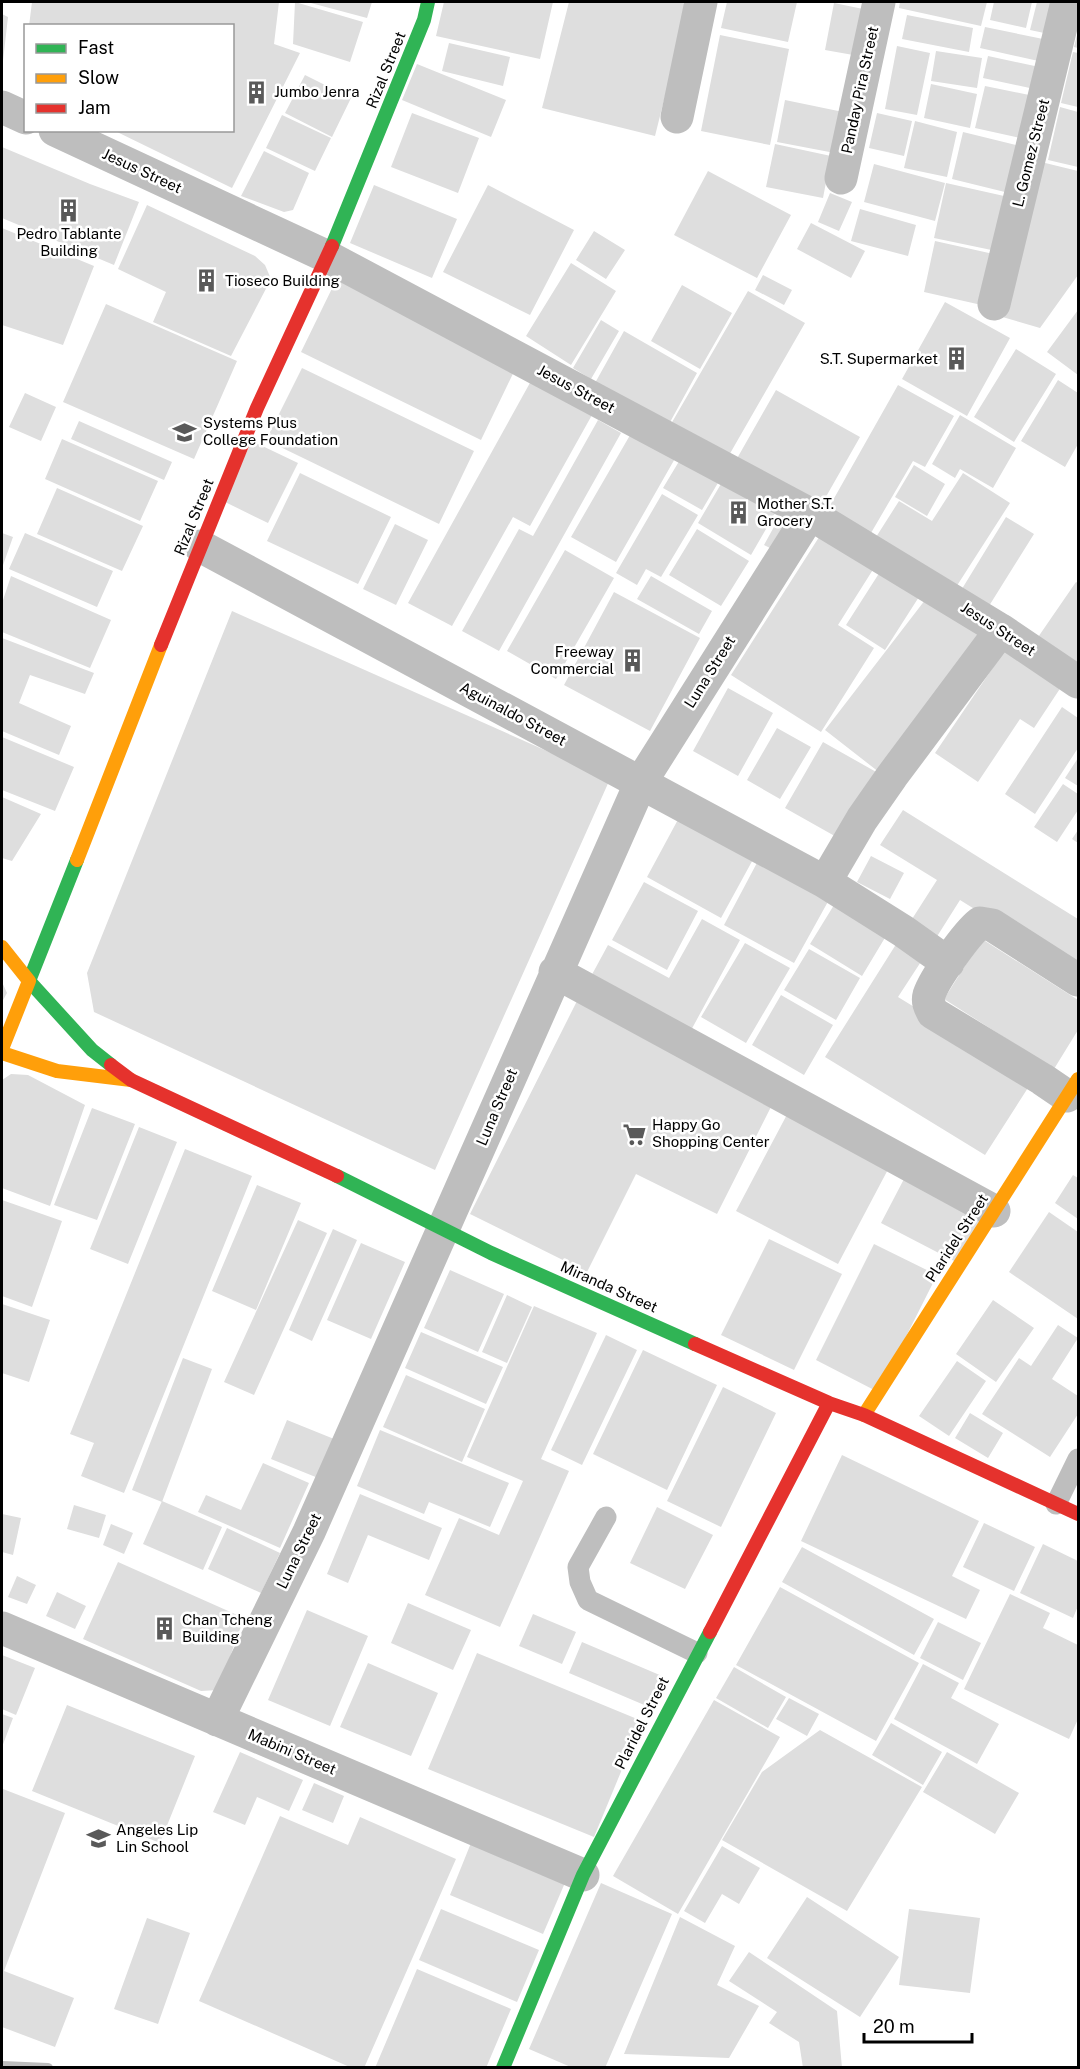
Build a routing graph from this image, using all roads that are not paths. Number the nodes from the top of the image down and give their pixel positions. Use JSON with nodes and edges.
{"nodes":[{"id":1,"x":428,"y":2,"type":"edge"},
{"id":2,"x":702,"y":2,"type":"edge"},
{"id":3,"x":879,"y":2,"type":"edge"},
{"id":4,"x":1067,"y":2,"type":"edge"},
{"id":5,"x":2,"y":107,"type":"edge"},
{"id":6,"x":24,"y":117,"type":"edge"},
{"id":7,"x":677,"y":117,"type":"dead end"},
{"id":8,"x":58,"y":132,"type":"edge"},
{"id":9,"x":842,"y":178,"type":"dead end"},
{"id":10,"x":328,"y":256,"type":"junction"},
{"id":11,"x":994,"y":304,"type":"dead end"},
{"id":12,"x":810,"y":514,"type":"junction"},
{"id":13,"x":200,"y":546,"type":"junction"},
{"id":14,"x":1001,"y":630,"type":"junction"},
{"id":15,"x":1078,"y":682,"type":"edge"},
{"id":16,"x":641,"y":782,"type":"junction"},
{"id":17,"x":825,"y":882,"type":"junction"},
{"id":18,"x":2,"y":947,"type":"edge"},
{"id":19,"x":948,"y":963,"type":"junction"},
{"id":20,"x":555,"y":972,"type":"junction"},
{"id":21,"x":1078,"y":980,"type":"edge"},
{"id":22,"x":29,"y":981,"type":"junction"},
{"id":23,"x":2,"y":1051,"type":"edge"},
{"id":24,"x":131,"y":1080,"type":"junction"},
{"id":25,"x":1073,"y":1088,"type":"edge"},
{"id":26,"x":994,"y":1211,"type":"junction"},
{"id":27,"x":445,"y":1228,"type":"junction"},
{"id":28,"x":829,"y":1403,"type":"junction"},
{"id":29,"x":864,"y":1415,"type":"junction"},
{"id":30,"x":1078,"y":1459,"type":"edge"},
{"id":31,"x":1056,"y":1504,"type":"junction"},
{"id":32,"x":1078,"y":1514,"type":"edge"},
{"id":33,"x":606,"y":1517,"type":"dead end"},
{"id":34,"x":2,"y":1628,"type":"edge"},
{"id":35,"x":697,"y":1653,"type":"junction"},
{"id":36,"x":217,"y":1720,"type":"junction"},
{"id":37,"x":583,"y":1875,"type":"junction"},
{"id":38,"x":503,"y":2067,"type":"edge"}],
"edges":[{"from":1,"to":10,"type":"street","name":"Rizal Street"},
{"from":2,"to":7,"type":"street"},
{"from":3,"to":9,"type":"street","name":"Panday Pira Street"},
{"from":4,"to":11,"type":"street","name":"L. Gomez Street"},
{"from":5,"to":6,"type":"street"},
{"from":8,"to":10,"type":"street","name":"Jesus Street"},
{"from":10,"to":12,"type":"street","name":"Jesus Street"},
{"from":10,"to":13,"type":"street","name":"Rizal Street"},
{"from":12,"to":14,"type":"street","name":"Jesus Street"},
{"from":12,"to":16,"type":"street","name":"Luna Street"},
{"from":13,"to":16,"type":"street","name":"Aguinaldo Street"},
{"from":13,"to":22,"type":"street","name":"Rizal Street"},
{"from":14,"to":15,"type":"street","name":"Jesus Street"},
{"from":14,"to":17,"type":"street"},
{"from":16,"to":17,"type":"street","name":"Aguinaldo Street"},
{"from":16,"to":20,"type":"street","name":"Luna Street"},
{"from":17,"to":19,"type":"street","name":"Aguinaldo Street"},
{"from":18,"to":22,"type":"street","name":"Miranda Street"},
{"from":19,"to":21,"type":"street"},
{"from":19,"to":25,"type":"street"},
{"from":20,"to":26,"type":"street"},
{"from":20,"to":27,"type":"street","name":"Luna Street"},
{"from":22,"to":23,"type":"street","name":"Rizal Street"},
{"from":22,"to":24,"type":"street","name":"Miranda Street"},
{"from":23,"to":24,"type":"street","name":"Miranda Street"},
{"from":24,"to":27,"type":"street","name":"Miranda Street"},
{"from":25,"to":26,"type":"street","name":"Plaridel Street"},
{"from":26,"to":29,"type":"street","name":"Plaridel Street"},
{"from":27,"to":28,"type":"street","name":"Miranda Street"},
{"from":27,"to":36,"type":"street","name":"Luna Street"},
{"from":28,"to":29,"type":"street","name":"Miranda Street"},
{"from":28,"to":35,"type":"street","name":"Plaridel Street"},
{"from":29,"to":31,"type":"street","name":"Miranda Street"},
{"from":30,"to":31,"type":"lane"},
{"from":31,"to":32,"type":"street","name":"Miranda Street"},
{"from":33,"to":35,"type":"lane"},
{"from":34,"to":36,"type":"street","name":"Mabini Street"},
{"from":35,"to":37,"type":"street","name":"Plaridel Street"},
{"from":36,"to":37,"type":"street","name":"Mabini Street"},
{"from":37,"to":38,"type":"street","name":"Plaridel Street"}]}
